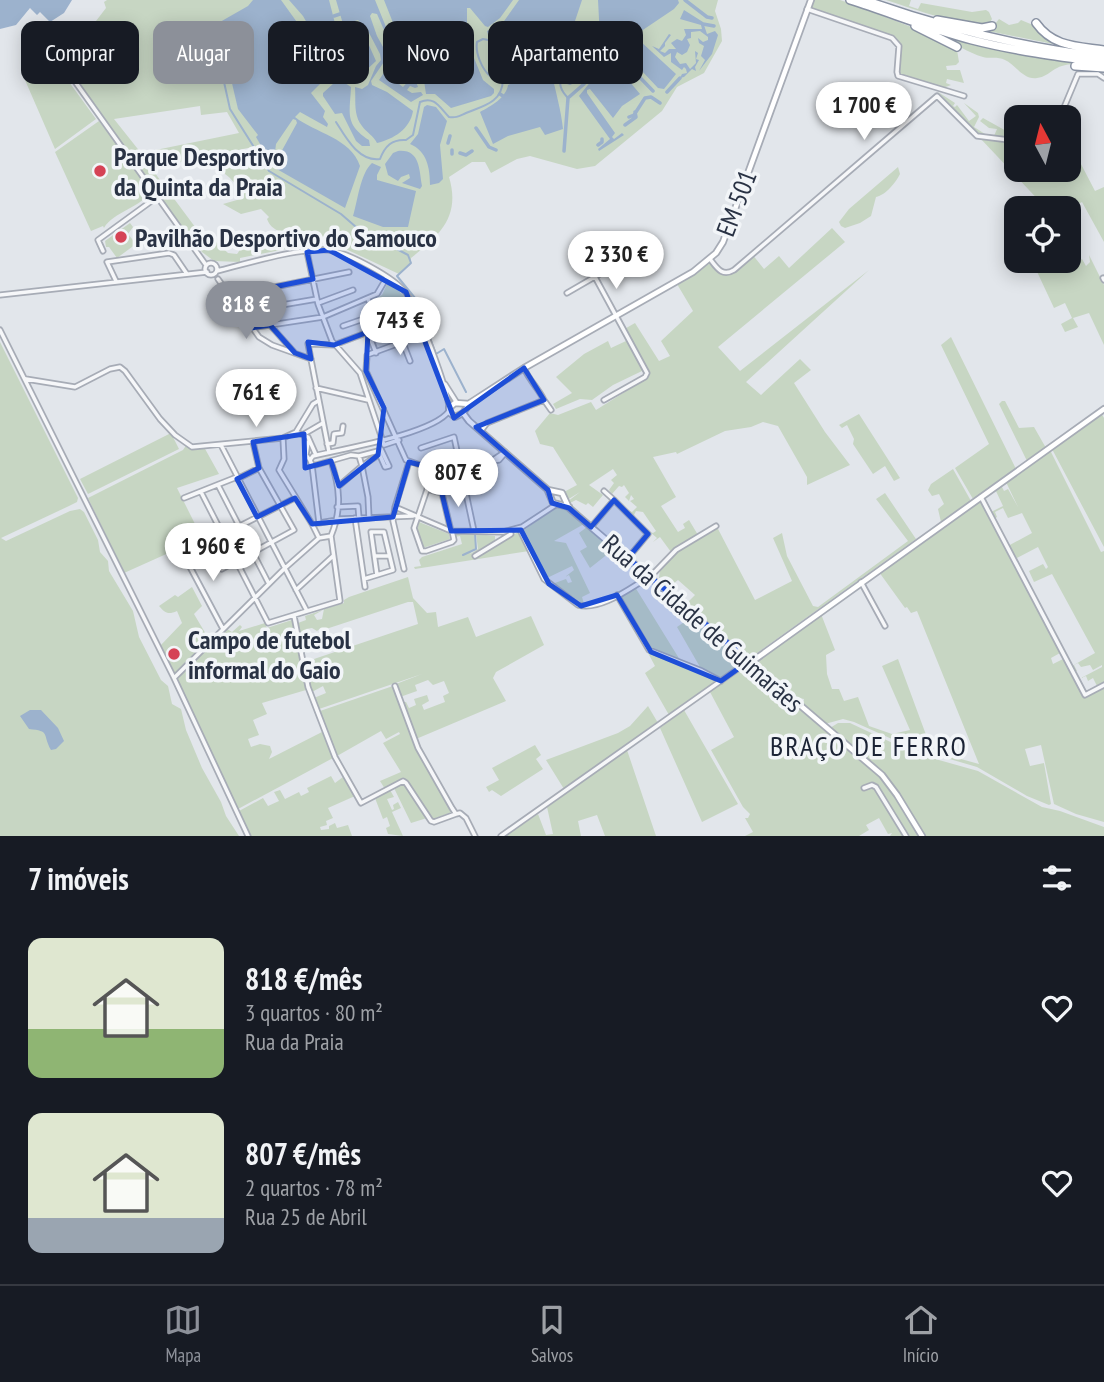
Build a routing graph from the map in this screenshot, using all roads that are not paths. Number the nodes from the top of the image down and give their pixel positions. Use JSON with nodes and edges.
{"nodes":[{"id":1,"x":811,"y":0,"type":"edge"},
{"id":2,"x":850,"y":0,"type":"edge"},
{"id":3,"x":865,"y":0,"type":"edge"},
{"id":4,"x":807,"y":9,"type":"junction"},
{"id":5,"x":909,"y":18,"type":"junction"},
{"id":6,"x":1037,"y":23,"type":"dead end"},
{"id":7,"x":992,"y":26,"type":"dead end"},
{"id":8,"x":49,"y":46,"type":"joint"},
{"id":9,"x":957,"y":47,"type":"dead end"},
{"id":10,"x":1104,"y":50,"type":"edge"},
{"id":11,"x":1104,"y":57,"type":"edge"},
{"id":12,"x":1075,"y":66,"type":"dead end"},
{"id":13,"x":1104,"y":66,"type":"edge"},
{"id":14,"x":1104,"y":78,"type":"edge"},
{"id":15,"x":76,"y":84,"type":"edge"},
{"id":16,"x":964,"y":96,"type":"dead end"},
{"id":17,"x":1065,"y":105,"type":"edge"},
{"id":18,"x":1004,"y":139,"type":"edge"},
{"id":19,"x":157,"y":197,"type":"junction"},
{"id":20,"x":103,"y":251,"type":"dead end"},
{"id":21,"x":307,"y":252,"type":"junction"},
{"id":22,"x":636,"y":253,"type":"dead end"},
{"id":23,"x":710,"y":259,"type":"junction"},
{"id":24,"x":207,"y":267,"type":"junction"},
{"id":25,"x":217,"y":268,"type":"junction"},
{"id":26,"x":349,"y":272,"type":"dead end"},
{"id":27,"x":187,"y":274,"type":"junction"},
{"id":28,"x":595,"y":277,"type":"junction"},
{"id":29,"x":387,"y":278,"type":"junction"},
{"id":30,"x":218,"y":279,"type":"dead end"},
{"id":31,"x":313,"y":279,"type":"junction"},
{"id":32,"x":116,"y":282,"type":"junction"},
{"id":33,"x":353,"y":290,"type":"dead end"},
{"id":34,"x":567,"y":293,"type":"dead end"},
{"id":35,"x":0,"y":295,"type":"edge"},
{"id":36,"x":368,"y":299,"type":"junction"},
{"id":37,"x":317,"y":301,"type":"junction"},
{"id":38,"x":234,"y":305,"type":"junction"},
{"id":39,"x":258,"y":309,"type":"dead end"},
{"id":40,"x":375,"y":315,"type":"junction"},
{"id":41,"x":323,"y":317,"type":"junction"},
{"id":42,"x":616,"y":317,"type":"junction"},
{"id":43,"x":270,"y":325,"type":"junction"},
{"id":44,"x":343,"y":326,"type":"dead end"},
{"id":45,"x":251,"y":328,"type":"junction"},
{"id":46,"x":0,"y":330,"type":"edge"},
{"id":47,"x":368,"y":332,"type":"junction"},
{"id":48,"x":424,"y":334,"type":"junction"},
{"id":49,"x":403,"y":342,"type":"junction"},
{"id":50,"x":334,"y":345,"type":"junction"},
{"id":51,"x":295,"y":353,"type":"junction"},
{"id":52,"x":376,"y":353,"type":"junction"},
{"id":53,"x":311,"y":359,"type":"junction"},
{"id":54,"x":410,"y":361,"type":"dead end"},
{"id":55,"x":524,"y":368,"type":"junction"},
{"id":56,"x":439,"y":371,"type":"junction"},
{"id":57,"x":368,"y":373,"type":"junction"},
{"id":58,"x":361,"y":376,"type":"junction"},
{"id":59,"x":24,"y":378,"type":"junction"},
{"id":60,"x":34,"y":382,"type":"junction"},
{"id":61,"x":316,"y":388,"type":"junction"},
{"id":62,"x":30,"y":389,"type":"junction"},
{"id":63,"x":544,"y":400,"type":"junction"},
{"id":64,"x":604,"y":400,"type":"dead end"},
{"id":65,"x":318,"y":401,"type":"junction"},
{"id":66,"x":370,"y":401,"type":"junction"},
{"id":67,"x":471,"y":403,"type":"junction"},
{"id":68,"x":458,"y":404,"type":"junction"},
{"id":69,"x":1104,"y":409,"type":"edge"},
{"id":70,"x":449,"y":410,"type":"junction"},
{"id":71,"x":551,"y":410,"type":"dead end"},
{"id":72,"x":463,"y":412,"type":"junction"},
{"id":73,"x":457,"y":418,"type":"junction"},
{"id":74,"x":469,"y":421,"type":"junction"},
{"id":75,"x":323,"y":423,"type":"junction"},
{"id":76,"x":342,"y":426,"type":"dead end"},
{"id":77,"x":481,"y":431,"type":"junction"},
{"id":78,"x":296,"y":432,"type":"junction"},
{"id":79,"x":304,"y":434,"type":"junction"},
{"id":80,"x":283,"y":438,"type":"junction"},
{"id":81,"x":398,"y":438,"type":"junction"},
{"id":82,"x":309,"y":440,"type":"junction"},
{"id":83,"x":253,"y":442,"type":"junction"},
{"id":84,"x":327,"y":444,"type":"junction"},
{"id":85,"x":221,"y":445,"type":"junction"},
{"id":86,"x":382,"y":446,"type":"junction"},
{"id":87,"x":421,"y":448,"type":"dead end"},
{"id":88,"x":329,"y":452,"type":"junction"},
{"id":89,"x":505,"y":453,"type":"junction"},
{"id":90,"x":316,"y":455,"type":"junction"},
{"id":91,"x":359,"y":456,"type":"junction"},
{"id":92,"x":458,"y":460,"type":"junction"},
{"id":93,"x":331,"y":461,"type":"junction"},
{"id":94,"x":311,"y":462,"type":"junction"},
{"id":95,"x":409,"y":462,"type":"junction"},
{"id":96,"x":362,"y":466,"type":"junction"},
{"id":97,"x":435,"y":466,"type":"junction"},
{"id":98,"x":460,"y":467,"type":"junction"},
{"id":99,"x":259,"y":468,"type":"junction"},
{"id":100,"x":237,"y":478,"type":"junction"},
{"id":101,"x":218,"y":485,"type":"junction"},
{"id":102,"x":339,"y":486,"type":"junction"},
{"id":103,"x":427,"y":489,"type":"junction"},
{"id":104,"x":548,"y":490,"type":"junction"},
{"id":105,"x":604,"y":491,"type":"dead end"},
{"id":106,"x":201,"y":492,"type":"junction"},
{"id":107,"x":556,"y":492,"type":"junction"},
{"id":108,"x":442,"y":493,"type":"junction"},
{"id":109,"x":981,"y":497,"type":"junction"},
{"id":110,"x":184,"y":498,"type":"dead end"},
{"id":111,"x":295,"y":498,"type":"junction"},
{"id":112,"x":551,"y":499,"type":"junction"},
{"id":113,"x":564,"y":499,"type":"junction"},
{"id":114,"x":614,"y":500,"type":"junction"},
{"id":115,"x":558,"y":504,"type":"junction"},
{"id":116,"x":280,"y":505,"type":"junction"},
{"id":117,"x":337,"y":507,"type":"junction"},
{"id":118,"x":395,"y":507,"type":"junction"},
{"id":119,"x":569,"y":508,"type":"junction"},
{"id":120,"x":545,"y":511,"type":"junction"},
{"id":121,"x":417,"y":516,"type":"junction"},
{"id":122,"x":257,"y":517,"type":"junction"},
{"id":123,"x":393,"y":517,"type":"junction"},
{"id":124,"x":357,"y":518,"type":"junction"},
{"id":125,"x":369,"y":518,"type":"junction"},
{"id":126,"x":338,"y":520,"type":"junction"},
{"id":127,"x":319,"y":523,"type":"junction"},
{"id":128,"x":312,"y":524,"type":"junction"},
{"id":129,"x":716,"y":526,"type":"dead end"},
{"id":130,"x":240,"y":527,"type":"junction"},
{"id":131,"x":591,"y":527,"type":"junction"},
{"id":132,"x":519,"y":528,"type":"junction"},
{"id":133,"x":451,"y":531,"type":"junction"},
{"id":134,"x":474,"y":531,"type":"junction"},
{"id":135,"x":510,"y":531,"type":"junction"},
{"id":136,"x":496,"y":532,"type":"junction"},
{"id":137,"x":222,"y":535,"type":"junction"},
{"id":138,"x":331,"y":536,"type":"junction"},
{"id":139,"x":319,"y":538,"type":"junction"},
{"id":140,"x":499,"y":542,"type":"junction"},
{"id":141,"x":271,"y":543,"type":"junction"},
{"id":142,"x":181,"y":550,"type":"dead end"},
{"id":143,"x":252,"y":553,"type":"junction"},
{"id":144,"x":334,"y":555,"type":"junction"},
{"id":145,"x":390,"y":556,"type":"junction"},
{"id":146,"x":475,"y":556,"type":"dead end"},
{"id":147,"x":374,"y":557,"type":"junction"},
{"id":148,"x":628,"y":558,"type":"junction"},
{"id":149,"x":236,"y":562,"type":"junction"},
{"id":150,"x":222,"y":569,"type":"dead end"},
{"id":151,"x":284,"y":569,"type":"junction"},
{"id":152,"x":404,"y":569,"type":"dead end"},
{"id":153,"x":377,"y":575,"type":"junction"},
{"id":154,"x":650,"y":577,"type":"junction"},
{"id":155,"x":364,"y":579,"type":"junction"},
{"id":156,"x":861,"y":582,"type":"junction"},
{"id":157,"x":269,"y":584,"type":"junction"},
{"id":158,"x":365,"y":587,"type":"dead end"},
{"id":159,"x":296,"y":590,"type":"junction"},
{"id":160,"x":617,"y":595,"type":"junction"},
{"id":161,"x":254,"y":599,"type":"junction"},
{"id":162,"x":307,"y":611,"type":"junction"},
{"id":163,"x":294,"y":616,"type":"junction"},
{"id":164,"x":885,"y":626,"type":"dead end"},
{"id":165,"x":223,"y":629,"type":"junction"},
{"id":166,"x":750,"y":662,"type":"junction"},
{"id":167,"x":174,"y":678,"type":"junction"},
{"id":168,"x":722,"y":681,"type":"junction"},
{"id":169,"x":1104,"y":685,"type":"edge"},
{"id":170,"x":395,"y":686,"type":"dead end"},
{"id":171,"x":864,"y":788,"type":"dead end"},
{"id":172,"x":456,"y":814,"type":"junction"},
{"id":173,"x":248,"y":836,"type":"edge"},
{"id":174,"x":475,"y":836,"type":"edge"},
{"id":175,"x":501,"y":836,"type":"edge"},
{"id":176,"x":906,"y":836,"type":"edge"},
{"id":177,"x":922,"y":836,"type":"edge"}],
"edges":[{"from":1,"to":4,"type":"main road","name":"EM 501","number":"EM 501"},
{"from":2,"to":5,"type":"highway"},
{"from":3,"to":5,"type":"highway"},
{"from":4,"to":16,"type":"street"},
{"from":4,"to":23,"type":"main road","name":"EM 501","number":"EM 501"},
{"from":5,"to":7,"type":"highway"},
{"from":5,"to":9,"type":"highway"},
{"from":5,"to":11,"type":"highway"},
{"from":5,"to":13,"type":"highway"},
{"from":6,"to":10,"type":"highway"},
{"from":8,"to":8,"type":"street"},
{"from":12,"to":13,"type":"highway"},
{"from":14,"to":17,"type":"street"},
{"from":15,"to":19,"type":"street"},
{"from":18,"to":23,"type":"street"},
{"from":19,"to":20,"type":"street"},
{"from":19,"to":24,"type":"street"},
{"from":21,"to":25,"type":"street"},
{"from":21,"to":29,"type":"street"},
{"from":21,"to":31,"type":"street"},
{"from":22,"to":28,"type":"street"},
{"from":23,"to":42,"type":"main road","name":"EM 501","number":"EM 501"},
{"from":24,"to":25,"type":"street"},
{"from":24,"to":25,"type":"street"},
{"from":24,"to":27,"type":"street"},
{"from":26,"to":31,"type":"street"},
{"from":27,"to":32,"type":"street"},
{"from":27,"to":32,"type":"street"},
{"from":28,"to":34,"type":"street"},
{"from":28,"to":42,"type":"street"},
{"from":29,"to":36,"type":"street"},
{"from":29,"to":48,"type":"street"},
{"from":30,"to":38,"type":"street"},
{"from":31,"to":37,"type":"street"},
{"from":31,"to":38,"type":"street"},
{"from":32,"to":35,"type":"street"},
{"from":33,"to":37,"type":"street"},
{"from":36,"to":40,"type":"street"},
{"from":36,"to":41,"type":"street"},
{"from":37,"to":39,"type":"street"},
{"from":37,"to":41,"type":"street"},
{"from":38,"to":45,"type":"street"},
{"from":40,"to":44,"type":"street"},
{"from":40,"to":47,"type":"street"},
{"from":41,"to":43,"type":"street"},
{"from":41,"to":50,"type":"street"},
{"from":42,"to":55,"type":"main road","name":"EM 501","number":"EM 501"},
{"from":42,"to":64,"type":"street"},
{"from":43,"to":45,"type":"street"},
{"from":43,"to":51,"type":"street"},
{"from":45,"to":51,"type":"street"},
{"from":46,"to":59,"type":"street"},
{"from":47,"to":50,"type":"street"},
{"from":47,"to":52,"type":"street"},
{"from":48,"to":49,"type":"street"},
{"from":48,"to":56,"type":"street"},
{"from":49,"to":52,"type":"street"},
{"from":49,"to":54,"type":"street"},
{"from":50,"to":53,"type":"street"},
{"from":50,"to":58,"type":"street"},
{"from":51,"to":53,"type":"street"},
{"from":52,"to":57,"type":"street"},
{"from":53,"to":61,"type":"street"},
{"from":55,"to":63,"type":"street"},
{"from":55,"to":67,"type":"main road","name":"EM 501","number":"EM 501"},
{"from":56,"to":68,"type":"street"},
{"from":56,"to":70,"type":"street"},
{"from":57,"to":58,"type":"street"},
{"from":57,"to":81,"type":"street"},
{"from":58,"to":66,"type":"street"},
{"from":59,"to":60,"type":"street"},
{"from":59,"to":62,"type":"street"},
{"from":60,"to":62,"type":"street"},
{"from":60,"to":85,"type":"street"},
{"from":61,"to":65,"type":"street"},
{"from":61,"to":66,"type":"street"},
{"from":62,"to":167,"type":"street"},
{"from":63,"to":71,"type":"street"},
{"from":63,"to":77,"type":"street"},
{"from":65,"to":75,"type":"street"},
{"from":65,"to":78,"type":"street"},
{"from":66,"to":86,"type":"street"},
{"from":67,"to":68,"type":"main road","number":"EM 501"},
{"from":67,"to":72,"type":"main road","number":"EM 501"},
{"from":68,"to":70,"type":"main road","number":"EM 501"},
{"from":68,"to":72,"type":"main road"},
{"from":69,"to":109,"type":"main road"},
{"from":70,"to":73,"type":"main road"},
{"from":70,"to":81,"type":"street"},
{"from":72,"to":73,"type":"main road","number":"EM 501"},
{"from":72,"to":74,"type":"main road"},
{"from":73,"to":74,"type":"main road"},
{"from":74,"to":77,"type":"main road"},
{"from":75,"to":79,"type":"street"},
{"from":75,"to":84,"type":"street"},
{"from":76,"to":84,"type":"street"},
{"from":77,"to":89,"type":"main road"},
{"from":78,"to":79,"type":"street"},
{"from":78,"to":80,"type":"street"},
{"from":79,"to":82,"type":"street"},
{"from":80,"to":83,"type":"street"},
{"from":80,"to":111,"type":"street"},
{"from":81,"to":86,"type":"street"},
{"from":81,"to":95,"type":"street"},
{"from":82,"to":90,"type":"street"},
{"from":82,"to":94,"type":"street"},
{"from":83,"to":85,"type":"street"},
{"from":83,"to":99,"type":"street"},
{"from":84,"to":88,"type":"street"},
{"from":85,"to":100,"type":"street"},
{"from":86,"to":88,"type":"street"},
{"from":86,"to":91,"type":"street"},
{"from":86,"to":96,"type":"street"},
{"from":87,"to":92,"type":"street"},
{"from":88,"to":90,"type":"street"},
{"from":89,"to":98,"type":"street"},
{"from":89,"to":104,"type":"main road"},
{"from":90,"to":94,"type":"street"},
{"from":91,"to":93,"type":"street"},
{"from":91,"to":96,"type":"street"},
{"from":92,"to":97,"type":"street"},
{"from":92,"to":98,"type":"street"},
{"from":93,"to":94,"type":"street"},
{"from":93,"to":102,"type":"street"},
{"from":94,"to":127,"type":"street"},
{"from":95,"to":97,"type":"street"},
{"from":95,"to":118,"type":"street"},
{"from":96,"to":102,"type":"street"},
{"from":96,"to":125,"type":"street"},
{"from":97,"to":103,"type":"street"},
{"from":97,"to":108,"type":"street"},
{"from":98,"to":134,"type":"street"},
{"from":99,"to":100,"type":"street"},
{"from":99,"to":116,"type":"street"},
{"from":100,"to":101,"type":"street"},
{"from":100,"to":122,"type":"street"},
{"from":101,"to":106,"type":"street"},
{"from":101,"to":130,"type":"street"},
{"from":102,"to":117,"type":"street"},
{"from":103,"to":108,"type":"street"},
{"from":103,"to":121,"type":"street"},
{"from":104,"to":107,"type":"main road"},
{"from":104,"to":112,"type":"main road"},
{"from":105,"to":114,"type":"street"},
{"from":106,"to":110,"type":"street"},
{"from":106,"to":137,"type":"street"},
{"from":107,"to":112,"type":"main road"},
{"from":107,"to":113,"type":"main road"},
{"from":108,"to":133,"type":"street"},
{"from":109,"to":156,"type":"main road"},
{"from":109,"to":169,"type":"street"},
{"from":111,"to":116,"type":"street"},
{"from":111,"to":128,"type":"street"},
{"from":112,"to":115,"type":"main road"},
{"from":112,"to":120,"type":"street"},
{"from":113,"to":115,"type":"main road"},
{"from":113,"to":119,"type":"main road"},
{"from":114,"to":131,"type":"street"},
{"from":114,"to":148,"type":"street"},
{"from":115,"to":119,"type":"main road"},
{"from":115,"to":120,"type":"street"},
{"from":116,"to":122,"type":"street"},
{"from":116,"to":141,"type":"street"},
{"from":117,"to":124,"type":"street"},
{"from":117,"to":126,"type":"street"},
{"from":118,"to":121,"type":"street"},
{"from":118,"to":123,"type":"street"},
{"from":119,"to":131,"type":"main road","name":"Rua da Cidade de Guimarães"},
{"from":120,"to":132,"type":"street"},
{"from":121,"to":123,"type":"street"},
{"from":121,"to":133,"type":"street"},
{"from":121,"to":133,"type":"street"},
{"from":122,"to":130,"type":"street"},
{"from":122,"to":141,"type":"street"},
{"from":123,"to":125,"type":"street"},
{"from":123,"to":152,"type":"street"},
{"from":124,"to":125,"type":"street"},
{"from":124,"to":126,"type":"street"},
{"from":124,"to":155,"type":"street"},
{"from":126,"to":127,"type":"street"},
{"from":126,"to":138,"type":"street"},
{"from":127,"to":128,"type":"street"},
{"from":128,"to":139,"type":"street"},
{"from":129,"to":154,"type":"street"},
{"from":130,"to":137,"type":"street"},
{"from":130,"to":143,"type":"street"},
{"from":131,"to":148,"type":"main road","name":"Rua da Cidade de Guimarães"},
{"from":132,"to":135,"type":"street"},
{"from":132,"to":160,"type":"street"},
{"from":133,"to":134,"type":"street"},
{"from":134,"to":136,"type":"street"},
{"from":135,"to":136,"type":"street"},
{"from":135,"to":140,"type":"street"},
{"from":136,"to":140,"type":"street"},
{"from":137,"to":149,"type":"street"},
{"from":138,"to":139,"type":"street"},
{"from":138,"to":144,"type":"street"},
{"from":139,"to":151,"type":"street"},
{"from":140,"to":146,"type":"street"},
{"from":141,"to":143,"type":"street"},
{"from":141,"to":151,"type":"street"},
{"from":142,"to":165,"type":"street"},
{"from":143,"to":149,"type":"street"},
{"from":143,"to":157,"type":"street"},
{"from":144,"to":159,"type":"street"},
{"from":144,"to":162,"type":"street"},
{"from":145,"to":147,"type":"street"},
{"from":145,"to":147,"type":"street"},
{"from":145,"to":153,"type":"street"},
{"from":147,"to":153,"type":"street"},
{"from":148,"to":154,"type":"main road","name":"Rua da Cidade de Guimarães"},
{"from":149,"to":150,"type":"street"},
{"from":149,"to":161,"type":"street"},
{"from":151,"to":157,"type":"street"},
{"from":151,"to":159,"type":"street"},
{"from":153,"to":155,"type":"street"},
{"from":154,"to":160,"type":"street"},
{"from":154,"to":166,"type":"main road","name":"Rua da Cidade de Guimarães"},
{"from":155,"to":158,"type":"street"},
{"from":156,"to":164,"type":"street"},
{"from":156,"to":166,"type":"main road"},
{"from":157,"to":161,"type":"street"},
{"from":159,"to":162,"type":"street"},
{"from":160,"to":168,"type":"street"},
{"from":161,"to":163,"type":"street"},
{"from":161,"to":165,"type":"street"},
{"from":162,"to":163,"type":"street"},
{"from":163,"to":172,"type":"street"},
{"from":165,"to":167,"type":"street"},
{"from":166,"to":168,"type":"street"},
{"from":166,"to":177,"type":"main road","name":"Rua da Cidade de Guimarães"},
{"from":167,"to":173,"type":"street"},
{"from":168,"to":175,"type":"street"},
{"from":170,"to":172,"type":"street"},
{"from":171,"to":176,"type":"street"},
{"from":172,"to":174,"type":"street"}]}
